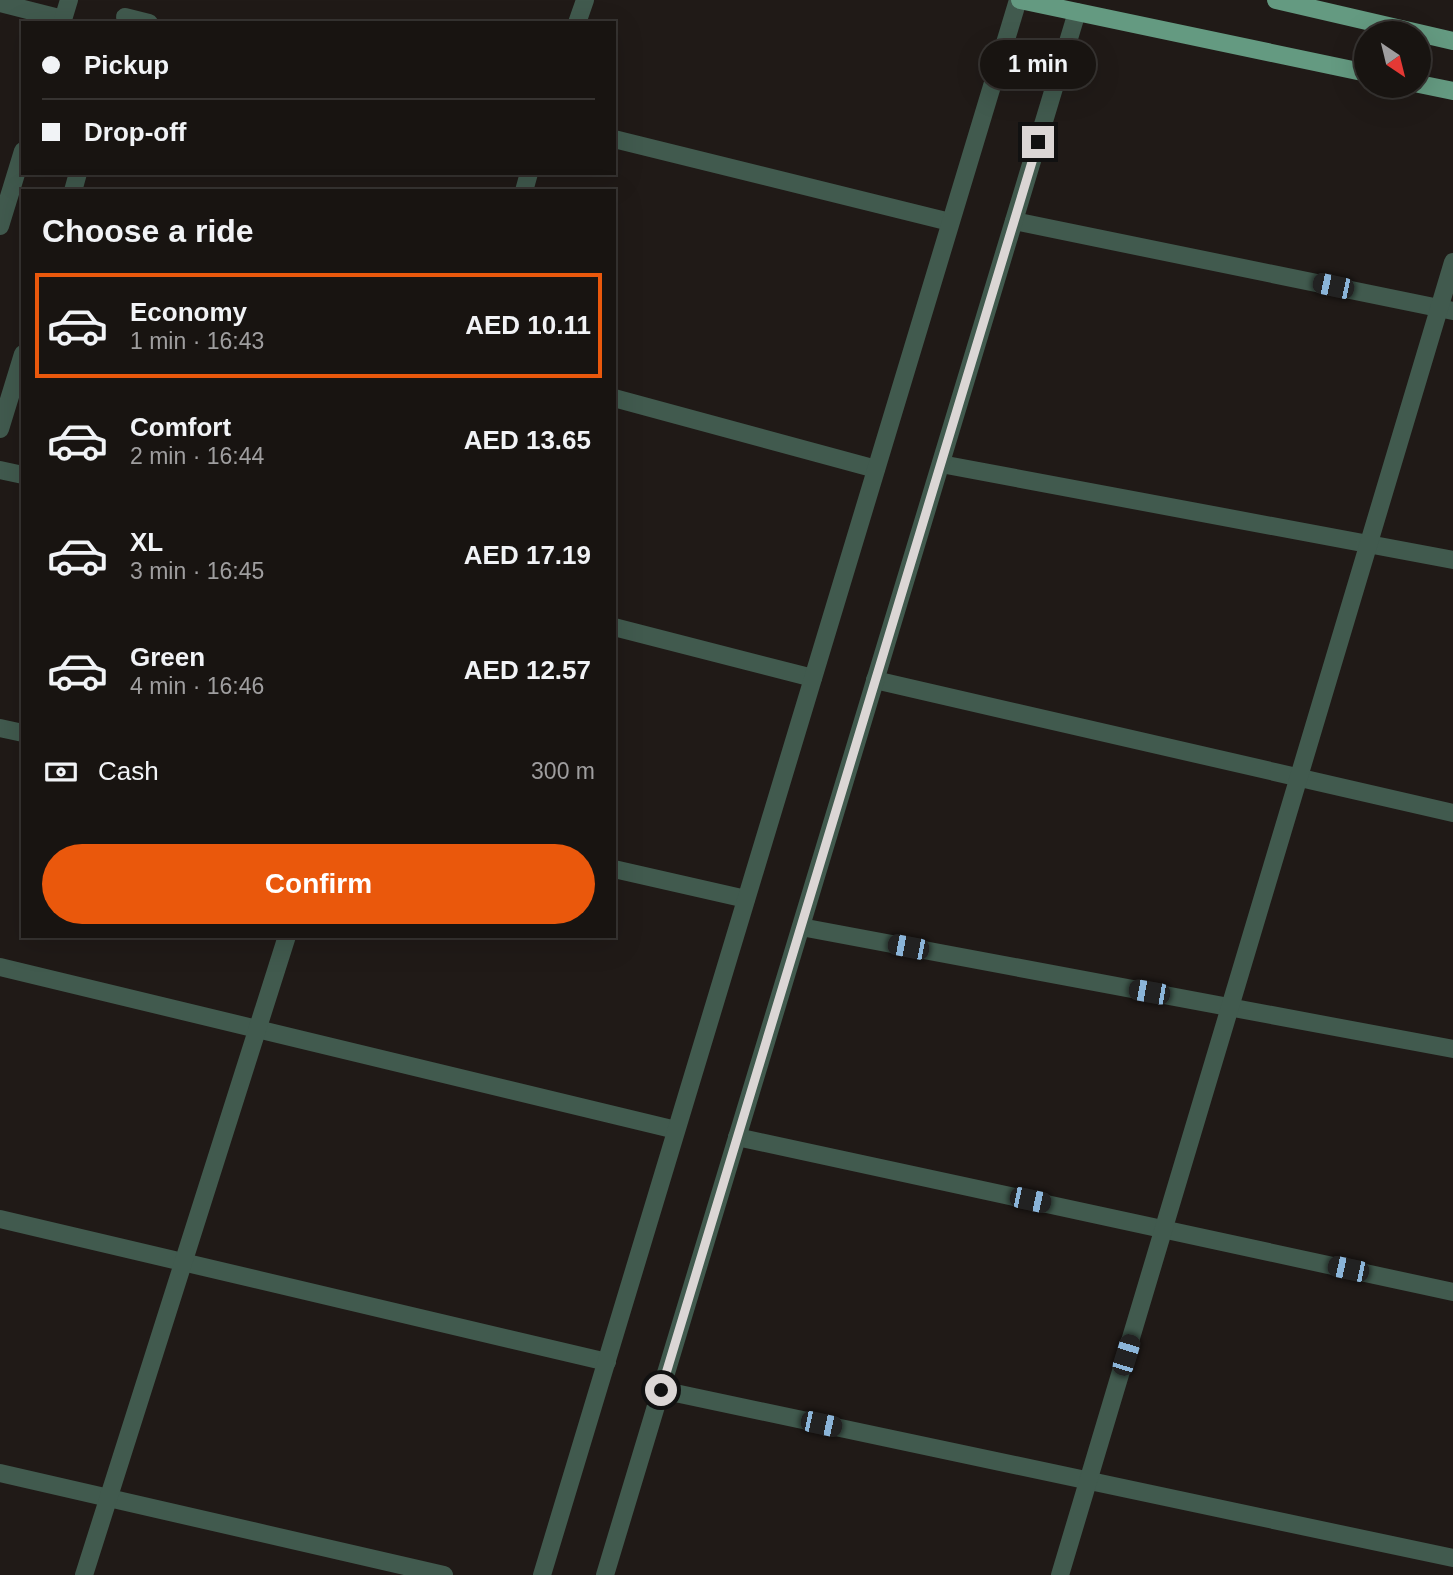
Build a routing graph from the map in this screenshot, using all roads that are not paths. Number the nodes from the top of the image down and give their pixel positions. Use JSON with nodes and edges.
{"nodes":[{"id":1,"x":69,"y":0,"type":"edge"},
{"id":2,"x":584,"y":0,"type":"edge"},
{"id":3,"x":1019,"y":0,"type":"edge"},
{"id":4,"x":1276,"y":0,"type":"edge"},
{"id":5,"x":0,"y":3,"type":"edge"},
{"id":6,"x":1077,"y":12,"type":"junction"},
{"id":7,"x":127,"y":13,"type":"edge"},
{"id":8,"x":63,"y":21,"type":"edge"},
{"id":9,"x":145,"y":21,"type":"edge"},
{"id":10,"x":578,"y":21,"type":"edge"},
{"id":11,"x":1453,"y":41,"type":"edge"},
{"id":12,"x":1354,"y":70,"type":"edge"},
{"id":13,"x":1432,"y":87,"type":"edge"},
{"id":14,"x":1453,"y":91,"type":"edge"},
{"id":15,"x":616,"y":139,"type":"edge"},
{"id":16,"x":21,"y":158,"type":"edge"},
{"id":17,"x":1014,"y":221,"type":"junction"},
{"id":18,"x":950,"y":222,"type":"junction"},
{"id":19,"x":0,"y":226,"type":"edge"},
{"id":20,"x":1453,"y":262,"type":"edge"},
{"id":21,"x":1446,"y":309,"type":"edge"},
{"id":22,"x":21,"y":361,"type":"edge"},
{"id":23,"x":616,"y":399,"type":"edge"},
{"id":24,"x":0,"y":429,"type":"edge"},
{"id":25,"x":941,"y":464,"type":"junction"},
{"id":26,"x":876,"y":468,"type":"junction"},
{"id":27,"x":0,"y":470,"type":"edge"},
{"id":28,"x":21,"y":475,"type":"edge"},
{"id":29,"x":1368,"y":544,"type":"junction"},
{"id":30,"x":1453,"y":560,"type":"edge"},
{"id":31,"x":616,"y":628,"type":"edge"},
{"id":32,"x":813,"y":678,"type":"junction"},
{"id":33,"x":875,"y":680,"type":"junction"},
{"id":34,"x":0,"y":728,"type":"edge"},
{"id":35,"x":21,"y":733,"type":"edge"},
{"id":36,"x":1298,"y":777,"type":"junction"},
{"id":37,"x":1453,"y":813,"type":"edge"},
{"id":38,"x":616,"y":869,"type":"edge"},
{"id":39,"x":746,"y":899,"type":"junction"},
{"id":40,"x":801,"y":927,"type":"junction"},
{"id":41,"x":286,"y":938,"type":"edge"},
{"id":42,"x":0,"y":968,"type":"edge"},
{"id":43,"x":1230,"y":1008,"type":"junction"},
{"id":44,"x":258,"y":1030,"type":"junction"},
{"id":45,"x":1453,"y":1049,"type":"edge"},
{"id":46,"x":676,"y":1130,"type":"junction"},
{"id":47,"x":737,"y":1136,"type":"junction"},
{"id":48,"x":0,"y":1219,"type":"edge"},
{"id":49,"x":1163,"y":1229,"type":"junction"},
{"id":50,"x":184,"y":1262,"type":"junction"},
{"id":51,"x":1453,"y":1292,"type":"edge"},
{"id":52,"x":607,"y":1362,"type":"junction"},
{"id":53,"x":661,"y":1390,"type":"junction"},
{"id":54,"x":0,"y":1473,"type":"edge"},
{"id":55,"x":1088,"y":1481,"type":"junction"},
{"id":56,"x":109,"y":1498,"type":"junction"},
{"id":57,"x":1453,"y":1558,"type":"edge"},
{"id":58,"x":84,"y":1575,"type":"edge"},
{"id":59,"x":444,"y":1575,"type":"edge"},
{"id":60,"x":542,"y":1575,"type":"edge"},
{"id":61,"x":605,"y":1575,"type":"edge"},
{"id":62,"x":1060,"y":1575,"type":"edge"}],
"edges":[{"from":1,"to":8,"type":"street"},
{"from":2,"to":10,"type":"street"},
{"from":3,"to":6,"type":"main road"},
{"from":3,"to":18,"type":"street"},
{"from":4,"to":11,"type":"main road"},
{"from":5,"to":8,"type":"street"},
{"from":6,"to":12,"type":"main road"},
{"from":6,"to":17,"type":"street"},
{"from":7,"to":9,"type":"street"},
{"from":13,"to":14,"type":"main road"},
{"from":15,"to":18,"type":"street"},
{"from":16,"to":19,"type":"street"},
{"from":17,"to":21,"type":"street"},
{"from":17,"to":25,"type":"street"},
{"from":18,"to":26,"type":"street"},
{"from":20,"to":21,"type":"street"},
{"from":21,"to":29,"type":"street"},
{"from":22,"to":24,"type":"street"},
{"from":23,"to":26,"type":"street"},
{"from":25,"to":29,"type":"street"},
{"from":25,"to":33,"type":"street"},
{"from":26,"to":32,"type":"street"},
{"from":27,"to":28,"type":"street"},
{"from":29,"to":30,"type":"street"},
{"from":29,"to":36,"type":"street"},
{"from":31,"to":32,"type":"street"},
{"from":32,"to":39,"type":"street"},
{"from":33,"to":36,"type":"street"},
{"from":33,"to":40,"type":"street"},
{"from":34,"to":35,"type":"street"},
{"from":36,"to":37,"type":"street"},
{"from":36,"to":43,"type":"street"},
{"from":38,"to":39,"type":"street"},
{"from":39,"to":46,"type":"street"},
{"from":40,"to":43,"type":"street"},
{"from":40,"to":47,"type":"street"},
{"from":41,"to":44,"type":"street"},
{"from":42,"to":44,"type":"street"},
{"from":43,"to":45,"type":"street"},
{"from":43,"to":49,"type":"street"},
{"from":44,"to":46,"type":"street"},
{"from":44,"to":50,"type":"street"},
{"from":46,"to":52,"type":"street"},
{"from":47,"to":49,"type":"street"},
{"from":47,"to":53,"type":"street"},
{"from":48,"to":50,"type":"street"},
{"from":49,"to":51,"type":"street"},
{"from":49,"to":55,"type":"street"},
{"from":50,"to":52,"type":"street"},
{"from":50,"to":56,"type":"street"},
{"from":52,"to":60,"type":"street"},
{"from":53,"to":55,"type":"street"},
{"from":53,"to":61,"type":"street"},
{"from":54,"to":56,"type":"street"},
{"from":55,"to":57,"type":"street"},
{"from":55,"to":62,"type":"street"},
{"from":56,"to":58,"type":"street"},
{"from":56,"to":59,"type":"street"}]}
